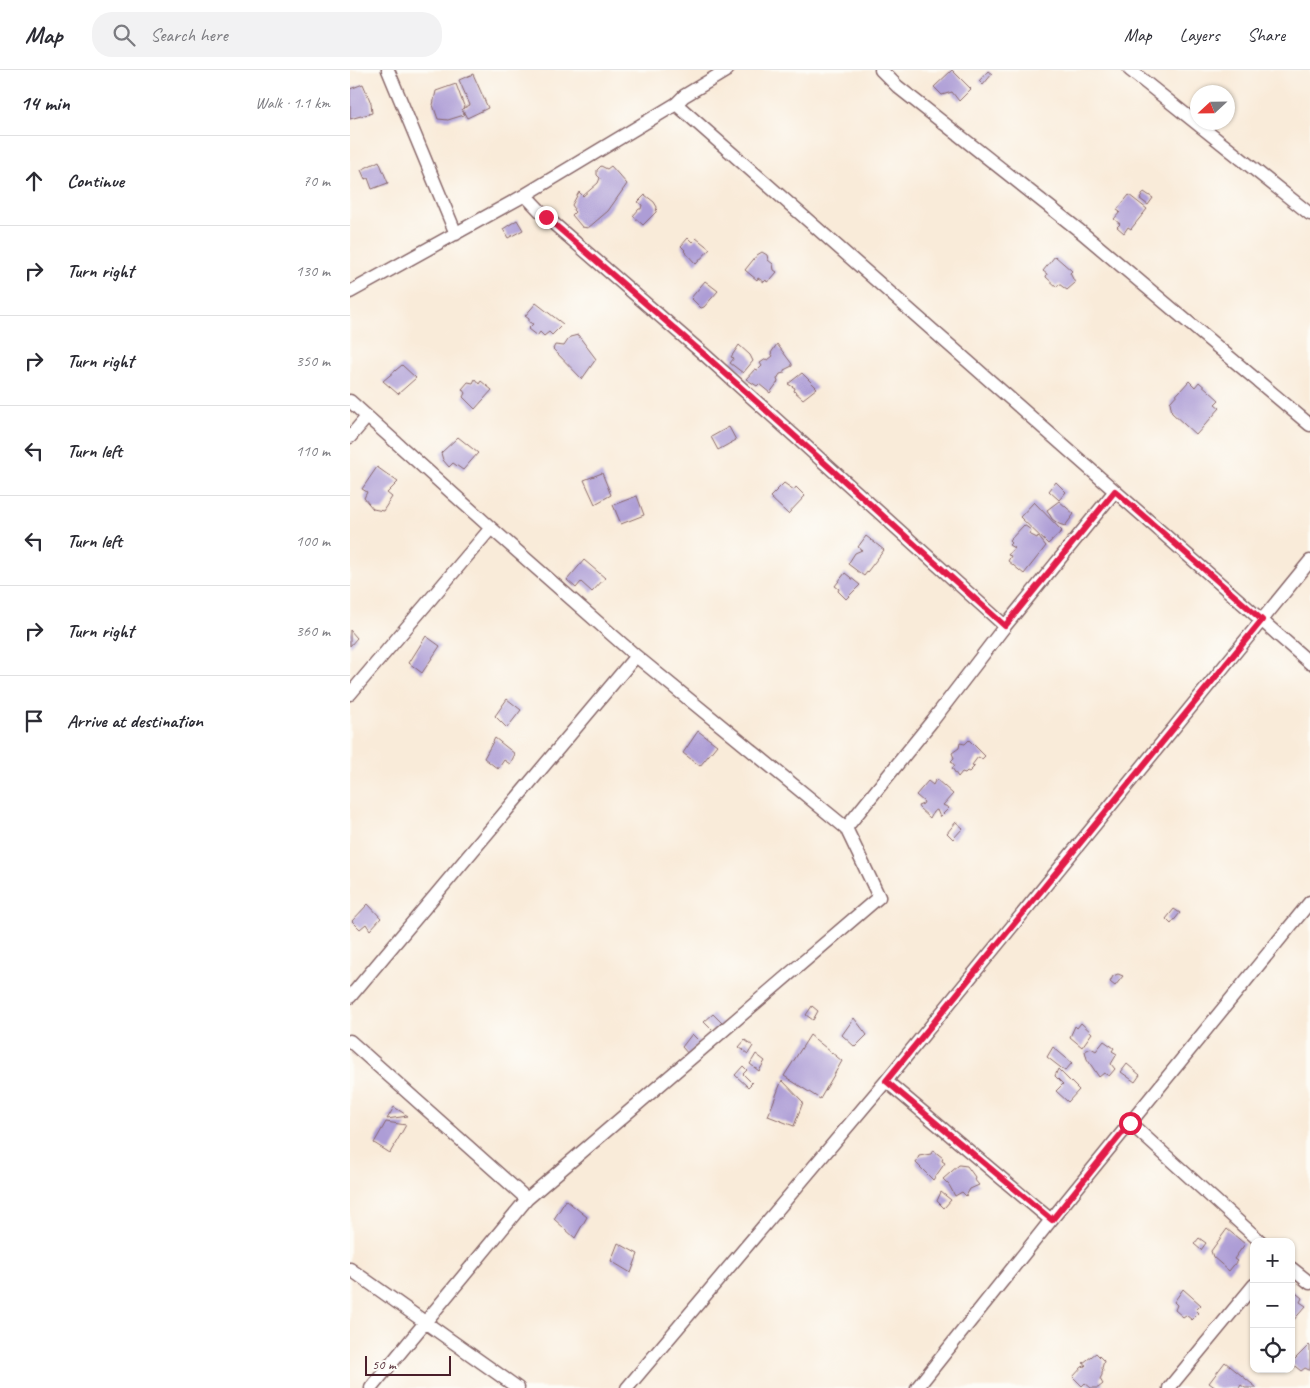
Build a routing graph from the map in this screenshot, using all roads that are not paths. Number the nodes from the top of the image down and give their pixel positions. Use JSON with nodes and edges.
{"nodes":[{"id":1,"x":388,"y":70,"type":"edge"},
{"id":2,"x":727,"y":70,"type":"edge"},
{"id":3,"x":881,"y":70,"type":"edge"},
{"id":4,"x":1130,"y":70,"type":"edge"},
{"id":5,"x":676,"y":104,"type":"junction"},
{"id":6,"x":524,"y":195,"type":"junction"},
{"id":7,"x":1310,"y":214,"type":"edge"},
{"id":8,"x":456,"y":234,"type":"junction"},
{"id":9,"x":350,"y":292,"type":"edge"},
{"id":10,"x":350,"y":401,"type":"edge"},
{"id":11,"x":367,"y":416,"type":"junction"},
{"id":12,"x":1310,"y":425,"type":"edge"},
{"id":13,"x":350,"y":437,"type":"edge"},
{"id":14,"x":1115,"y":491,"type":"junction"},
{"id":15,"x":491,"y":528,"type":"junction"},
{"id":16,"x":1310,"y":561,"type":"edge"},
{"id":17,"x":1262,"y":620,"type":"junction"},
{"id":18,"x":1005,"y":626,"type":"junction"},
{"id":19,"x":636,"y":656,"type":"junction"},
{"id":20,"x":1310,"y":662,"type":"edge"},
{"id":21,"x":350,"y":694,"type":"edge"},
{"id":22,"x":846,"y":828,"type":"junction"},
{"id":23,"x":1310,"y":902,"type":"edge"},
{"id":24,"x":350,"y":997,"type":"edge"},
{"id":25,"x":350,"y":1041,"type":"edge"},
{"id":26,"x":886,"y":1081,"type":"junction"},
{"id":27,"x":1130,"y":1123,"type":"junction"},
{"id":28,"x":527,"y":1199,"type":"junction"},
{"id":29,"x":1052,"y":1220,"type":"junction"},
{"id":30,"x":1257,"y":1238,"type":"edge"},
{"id":31,"x":350,"y":1269,"type":"edge"},
{"id":32,"x":1295,"y":1271,"type":"edge"},
{"id":33,"x":1310,"y":1283,"type":"edge"},
{"id":34,"x":1250,"y":1290,"type":"edge"},
{"id":35,"x":425,"y":1322,"type":"junction"},
{"id":36,"x":371,"y":1388,"type":"edge"},
{"id":37,"x":518,"y":1388,"type":"edge"},
{"id":38,"x":627,"y":1388,"type":"edge"},
{"id":39,"x":917,"y":1388,"type":"edge"},
{"id":40,"x":1169,"y":1388,"type":"edge"}],
"edges":[{"from":1,"to":8,"type":"street"},
{"from":2,"to":5,"type":"street"},
{"from":3,"to":12,"type":"street"},
{"from":4,"to":7,"type":"street"},
{"from":5,"to":6,"type":"street"},
{"from":5,"to":14,"type":"street"},
{"from":6,"to":8,"type":"street"},
{"from":6,"to":18,"type":"street"},
{"from":8,"to":9,"type":"street"},
{"from":10,"to":11,"type":"street"},
{"from":11,"to":13,"type":"street"},
{"from":11,"to":15,"type":"street"},
{"from":14,"to":17,"type":"street"},
{"from":14,"to":18,"type":"street"},
{"from":15,"to":19,"type":"street"},
{"from":15,"to":21,"type":"street"},
{"from":16,"to":17,"type":"street"},
{"from":17,"to":20,"type":"street"},
{"from":17,"to":26,"type":"street"},
{"from":18,"to":22,"type":"street"},
{"from":19,"to":22,"type":"street"},
{"from":19,"to":24,"type":"street"},
{"from":22,"to":28,"type":"street"},
{"from":23,"to":27,"type":"street"},
{"from":25,"to":28,"type":"street"},
{"from":26,"to":29,"type":"street"},
{"from":26,"to":38,"type":"street"},
{"from":27,"to":29,"type":"street"},
{"from":27,"to":30,"type":"street"},
{"from":28,"to":35,"type":"street"},
{"from":29,"to":39,"type":"street"},
{"from":31,"to":35,"type":"street"},
{"from":32,"to":33,"type":"street"},
{"from":34,"to":40,"type":"street"},
{"from":35,"to":36,"type":"street"},
{"from":35,"to":37,"type":"street"}]}
